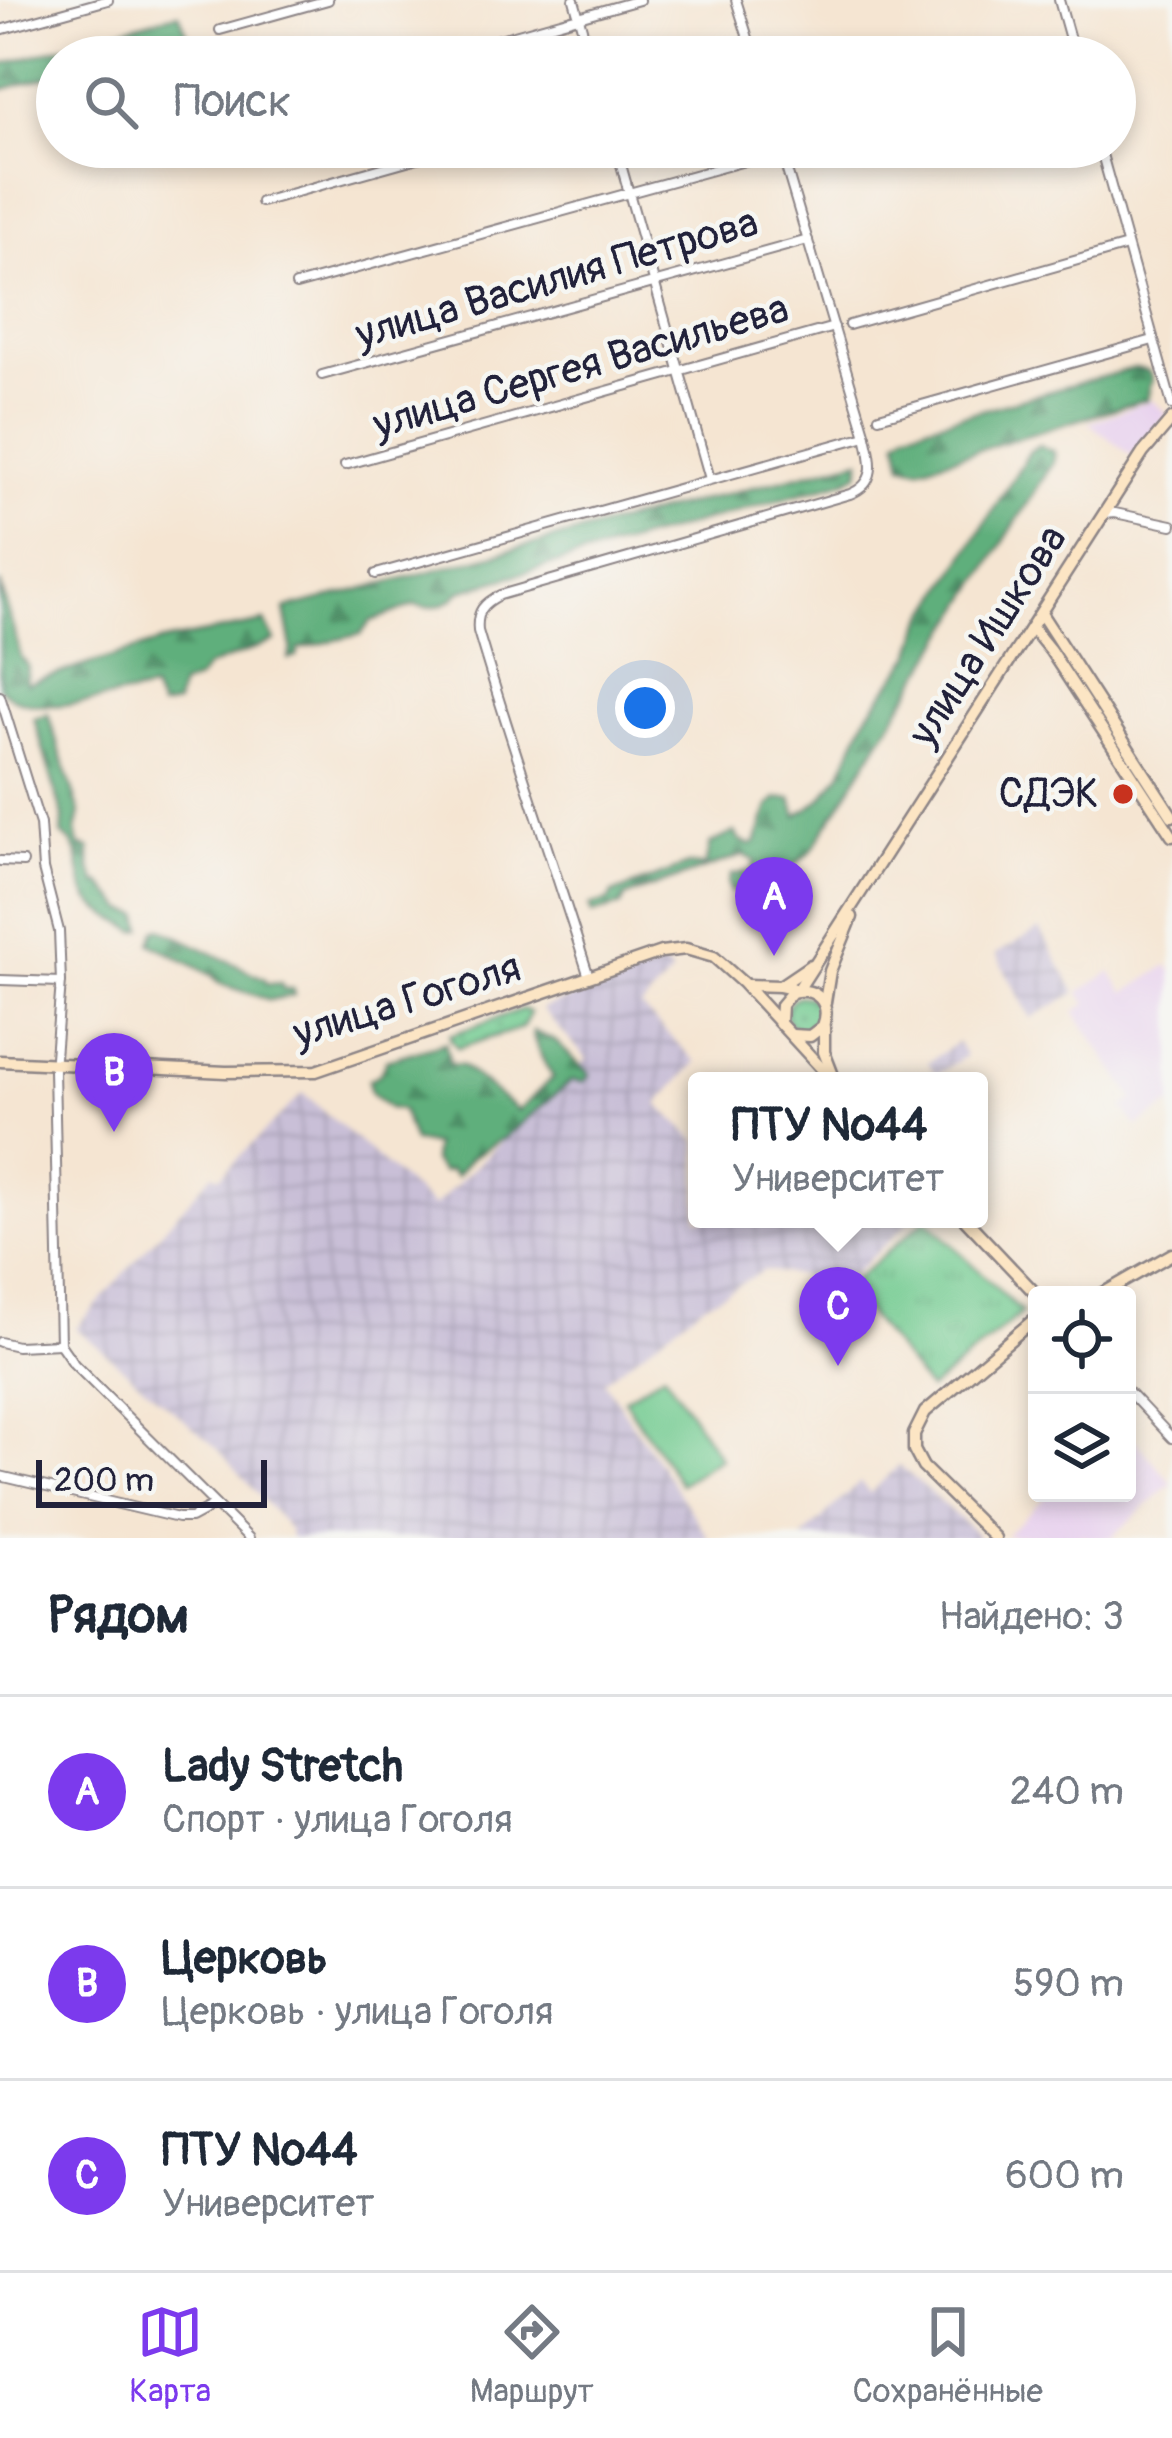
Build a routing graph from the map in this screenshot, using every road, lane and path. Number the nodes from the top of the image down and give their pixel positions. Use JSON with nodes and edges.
{"nodes":[{"id":1,"x":108,"y":0,"type":"edge"},
{"id":2,"x":328,"y":0,"type":"edge"},
{"id":3,"x":574,"y":0,"type":"edge"},
{"id":4,"x":639,"y":0,"type":"edge"},
{"id":5,"x":736,"y":0,"type":"edge"},
{"id":6,"x":1059,"y":0,"type":"edge"},
{"id":7,"x":578,"y":17,"type":"junction"},
{"id":8,"x":0,"y":30,"type":"edge"},
{"id":9,"x":220,"y":30,"type":"dead end"},
{"id":10,"x":511,"y":36,"type":"edge"},
{"id":11,"x":584,"y":36,"type":"edge"},
{"id":12,"x":747,"y":36,"type":"edge"},
{"id":13,"x":1069,"y":36,"type":"edge"},
{"id":14,"x":382,"y":168,"type":"edge"},
{"id":15,"x":622,"y":168,"type":"edge"},
{"id":16,"x":716,"y":168,"type":"edge"},
{"id":17,"x":786,"y":168,"type":"edge"},
{"id":18,"x":1106,"y":168,"type":"edge"},
{"id":19,"x":629,"y":194,"type":"junction"},
{"id":20,"x":261,"y":202,"type":"dead end"},
{"id":21,"x":808,"y":240,"type":"junction"},
{"id":22,"x":1127,"y":246,"type":"junction"},
{"id":23,"x":655,"y":281,"type":"junction"},
{"id":24,"x":296,"y":285,"type":"dead end"},
{"id":25,"x":848,"y":325,"type":"dead end"},
{"id":26,"x":834,"y":327,"type":"junction"},
{"id":27,"x":1153,"y":340,"type":"junction"},
{"id":28,"x":679,"y":372,"type":"junction"},
{"id":29,"x":322,"y":375,"type":"dead end"},
{"id":30,"x":1172,"y":405,"type":"edge"},
{"id":31,"x":879,"y":417,"type":"dead end"},
{"id":32,"x":1172,"y":419,"type":"edge"},
{"id":33,"x":866,"y":436,"type":"junction"},
{"id":34,"x":345,"y":465,"type":"dead end"},
{"id":35,"x":710,"y":478,"type":"junction"},
{"id":36,"x":1105,"y":514,"type":"junction"},
{"id":37,"x":1172,"y":525,"type":"edge"},
{"id":38,"x":376,"y":574,"type":"dead end"},
{"id":39,"x":1042,"y":615,"type":"junction"},
{"id":40,"x":1031,"y":628,"type":"junction"},
{"id":41,"x":0,"y":696,"type":"edge"},
{"id":42,"x":3,"y":719,"type":"edge"},
{"id":43,"x":1172,"y":816,"type":"edge"},
{"id":44,"x":1172,"y":836,"type":"edge"},
{"id":45,"x":0,"y":861,"type":"edge"},
{"id":46,"x":23,"y":862,"type":"dead end"},
{"id":47,"x":864,"y":891,"type":"junction"},
{"id":48,"x":813,"y":963,"type":"junction"},
{"id":49,"x":589,"y":977,"type":"junction"},
{"id":50,"x":0,"y":980,"type":"edge"},
{"id":51,"x":61,"y":982,"type":"junction"},
{"id":52,"x":743,"y":983,"type":"junction"},
{"id":53,"x":780,"y":986,"type":"junction"},
{"id":54,"x":798,"y":990,"type":"junction"},
{"id":55,"x":825,"y":1005,"type":"junction"},
{"id":56,"x":824,"y":1023,"type":"junction"},
{"id":57,"x":785,"y":1030,"type":"junction"},
{"id":58,"x":0,"y":1060,"type":"edge"},
{"id":59,"x":55,"y":1064,"type":"junction"},
{"id":60,"x":825,"y":1072,"type":"edge"},
{"id":61,"x":831,"y":1072,"type":"edge"},
{"id":62,"x":974,"y":1228,"type":"edge"},
{"id":63,"x":1172,"y":1254,"type":"edge"},
{"id":64,"x":1028,"y":1286,"type":"edge"},
{"id":65,"x":1116,"y":1286,"type":"edge"},
{"id":66,"x":1028,"y":1325,"type":"edge"},
{"id":67,"x":0,"y":1342,"type":"edge"},
{"id":68,"x":60,"y":1344,"type":"junction"},
{"id":69,"x":1131,"y":1394,"type":"edge"},
{"id":70,"x":1172,"y":1438,"type":"edge"},
{"id":71,"x":0,"y":1476,"type":"edge"},
{"id":72,"x":215,"y":1505,"type":"junction"},
{"id":73,"x":249,"y":1538,"type":"edge"},
{"id":74,"x":995,"y":1538,"type":"edge"}],
"edges":[{"from":1,"to":8,"type":"street"},
{"from":2,"to":9,"type":"street"},
{"from":3,"to":7,"type":"street"},
{"from":4,"to":7,"type":"street"},
{"from":5,"to":12,"type":"street"},
{"from":6,"to":13,"type":"street"},
{"from":7,"to":10,"type":"street"},
{"from":7,"to":11,"type":"street"},
{"from":14,"to":20,"type":"street"},
{"from":15,"to":19,"type":"street"},
{"from":16,"to":19,"type":"street"},
{"from":17,"to":21,"type":"street"},
{"from":18,"to":22,"type":"street"},
{"from":19,"to":23,"type":"street"},
{"from":19,"to":24,"type":"street"},
{"from":21,"to":23,"type":"street","name":"улица Василия Петрова"},
{"from":21,"to":26,"type":"street"},
{"from":22,"to":25,"type":"street","name":"улица Сергея Васильева"},
{"from":22,"to":27,"type":"street"},
{"from":23,"to":28,"type":"street"},
{"from":23,"to":29,"type":"street","name":"улица Василия Петрова"},
{"from":26,"to":28,"type":"street","name":"улица Сергея Васильева"},
{"from":26,"to":33,"type":"street"},
{"from":27,"to":30,"type":"street"},
{"from":27,"to":31,"type":"street"},
{"from":28,"to":34,"type":"street","name":"улица Сергея Васильева"},
{"from":28,"to":35,"type":"street"},
{"from":32,"to":36,"type":"street","name":"улица Ишкова"},
{"from":33,"to":35,"type":"street"},
{"from":33,"to":49,"type":"street"},
{"from":35,"to":38,"type":"street"},
{"from":36,"to":37,"type":"street"},
{"from":36,"to":39,"type":"street","name":"улица Ишкова"},
{"from":39,"to":40,"type":"street","name":"улица Ишкова"},
{"from":39,"to":43,"type":"street"},
{"from":40,"to":44,"type":"street"},
{"from":40,"to":47,"type":"street","name":"улица Ишкова"},
{"from":41,"to":42,"type":"street"},
{"from":42,"to":51,"type":"street"},
{"from":45,"to":46,"type":"street"},
{"from":47,"to":48,"type":"street","name":"улица Ишкова"},
{"from":47,"to":55,"type":"street","name":"улица Ишкова"},
{"from":48,"to":53,"type":"street"},
{"from":48,"to":54,"type":"street","name":"улица Ишкова"},
{"from":49,"to":52,"type":"street","name":"улица Гоголя"},
{"from":49,"to":59,"type":"street","name":"улица Гоголя"},
{"from":50,"to":51,"type":"street"},
{"from":51,"to":59,"type":"street"},
{"from":52,"to":53,"type":"street","name":"улица Гоголя"},
{"from":52,"to":57,"type":"street","name":"улица Гоголя"},
{"from":53,"to":54,"type":"street","name":"улица Гоголя"},
{"from":54,"to":55,"type":"street"},
{"from":54,"to":57,"type":"street"},
{"from":55,"to":56,"type":"street"},
{"from":56,"to":57,"type":"street"},
{"from":56,"to":61,"type":"street"},
{"from":57,"to":60,"type":"street","name":"улица Гоголя"},
{"from":58,"to":59,"type":"street","name":"улица Гоголя"},
{"from":59,"to":68,"type":"street"},
{"from":62,"to":64,"type":"street"},
{"from":63,"to":65,"type":"street"},
{"from":66,"to":74,"type":"street"},
{"from":67,"to":68,"type":"street"},
{"from":68,"to":72,"type":"street"},
{"from":69,"to":70,"type":"street"},
{"from":71,"to":72,"type":"street"},
{"from":72,"to":73,"type":"street"}]}
